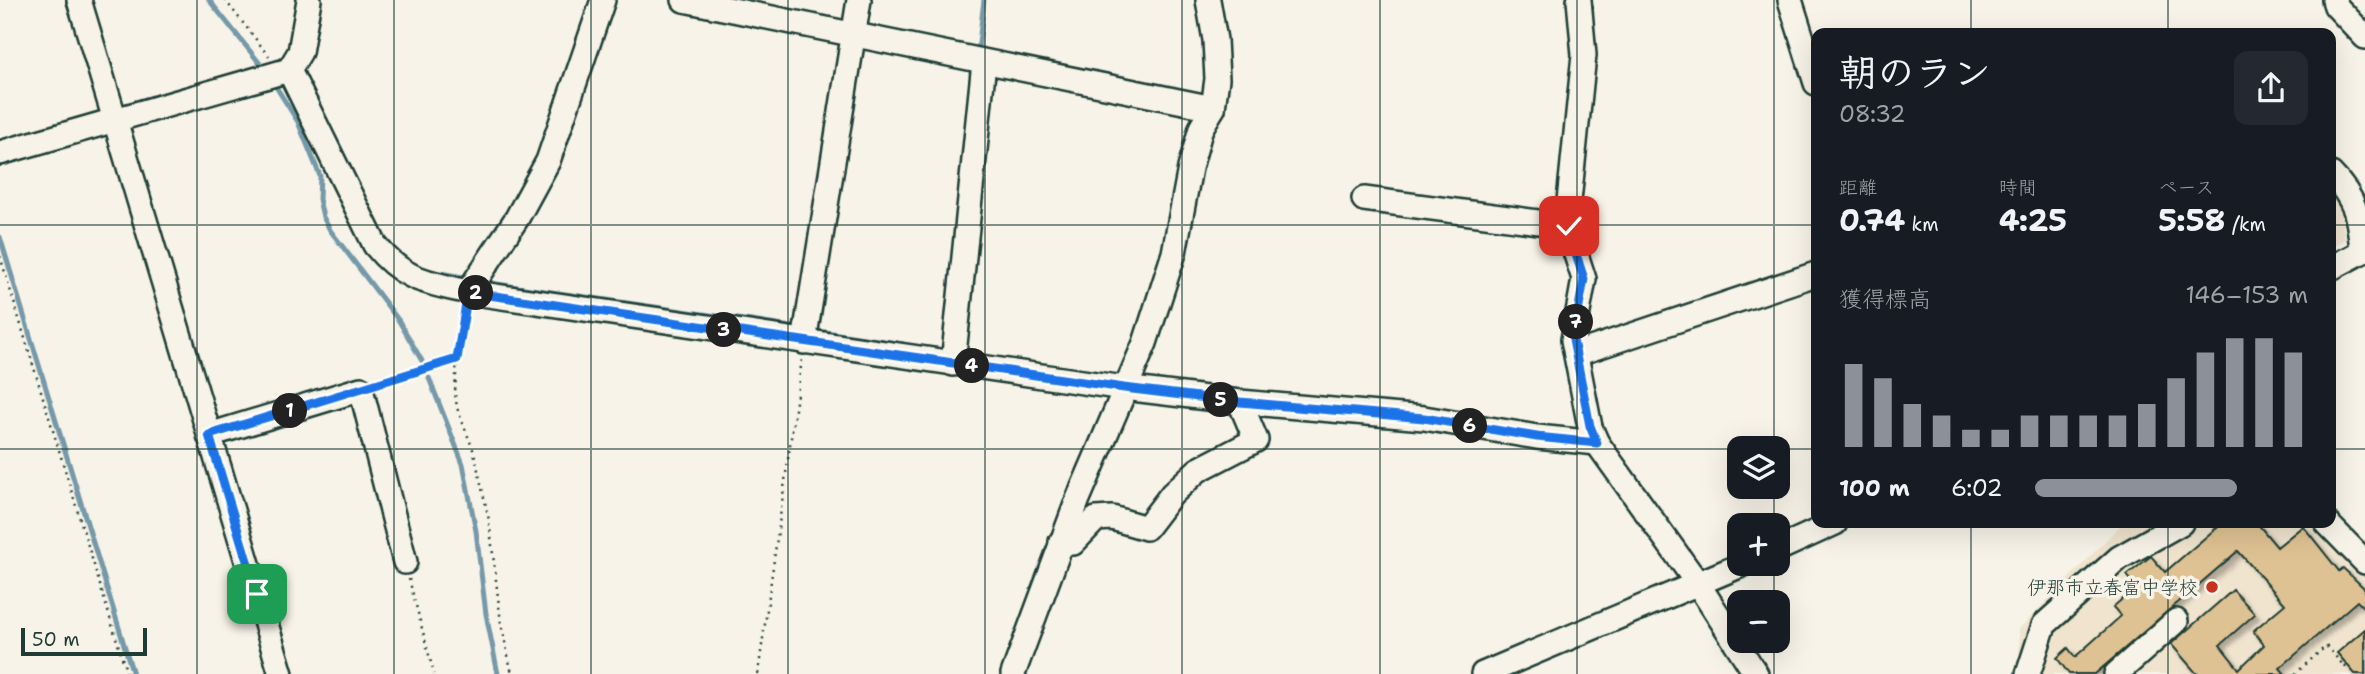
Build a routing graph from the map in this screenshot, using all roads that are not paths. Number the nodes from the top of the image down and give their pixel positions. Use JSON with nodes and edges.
{"nodes":[{"id":1,"x":79,"y":0,"type":"edge"},
{"id":2,"x":309,"y":0,"type":"edge"},
{"id":3,"x":603,"y":0,"type":"edge"},
{"id":4,"x":684,"y":0,"type":"edge"},
{"id":5,"x":859,"y":0,"type":"edge"},
{"id":6,"x":1208,"y":0,"type":"edge"},
{"id":7,"x":1579,"y":0,"type":"edge"},
{"id":8,"x":1790,"y":0,"type":"edge"},
{"id":9,"x":2334,"y":0,"type":"edge"},
{"id":10,"x":853,"y":36,"type":"junction"},
{"id":11,"x":2365,"y":37,"type":"edge"},
{"id":12,"x":984,"y":62,"type":"junction"},
{"id":13,"x":1811,"y":67,"type":"edge"},
{"id":14,"x":278,"y":73,"type":"junction"},
{"id":15,"x":1213,"y":107,"type":"junction"},
{"id":16,"x":115,"y":119,"type":"junction"},
{"id":17,"x":0,"y":153,"type":"edge"},
{"id":18,"x":2336,"y":179,"type":"edge"},
{"id":19,"x":1364,"y":200,"type":"dead end"},
{"id":20,"x":1569,"y":226,"type":"junction"},
{"id":21,"x":2364,"y":250,"type":"edge"},
{"id":22,"x":2336,"y":265,"type":"edge"},
{"id":23,"x":1811,"y":276,"type":"edge"},
{"id":24,"x":468,"y":292,"type":"junction"},
{"id":25,"x":804,"y":342,"type":"junction"},
{"id":26,"x":1576,"y":354,"type":"junction"},
{"id":27,"x":953,"y":364,"type":"junction"},
{"id":28,"x":1124,"y":388,"type":"junction"},
{"id":29,"x":1240,"y":402,"type":"junction"},
{"id":30,"x":209,"y":435,"type":"junction"},
{"id":31,"x":1597,"y":443,"type":"junction"},
{"id":32,"x":1824,"y":528,"type":"edge"},
{"id":33,"x":2172,"y":528,"type":"edge"},
{"id":34,"x":2332,"y":528,"type":"edge"},
{"id":35,"x":1061,"y":542,"type":"junction"},
{"id":36,"x":1790,"y":544,"type":"edge"},
{"id":37,"x":405,"y":562,"type":"road end"},
{"id":38,"x":2365,"y":562,"type":"edge"},
{"id":39,"x":1727,"y":572,"type":"edge"},
{"id":40,"x":1698,"y":584,"type":"junction"},
{"id":41,"x":2176,"y":621,"type":"dead end"},
{"id":42,"x":281,"y":674,"type":"edge"},
{"id":43,"x":1013,"y":674,"type":"edge"},
{"id":44,"x":1483,"y":674,"type":"edge"},
{"id":45,"x":1756,"y":674,"type":"edge"},
{"id":46,"x":2028,"y":674,"type":"edge"},
{"id":47,"x":2116,"y":674,"type":"edge"}],
"edges":[{"from":1,"to":16,"type":"street"},
{"from":2,"to":14,"type":"street"},
{"from":3,"to":24,"type":"street"},
{"from":4,"to":10,"type":"street"},
{"from":5,"to":10,"type":"street"},
{"from":6,"to":15,"type":"street"},
{"from":7,"to":20,"type":"street"},
{"from":8,"to":13,"type":"street"},
{"from":9,"to":11,"type":"street"},
{"from":10,"to":12,"type":"street"},
{"from":10,"to":25,"type":"street"},
{"from":12,"to":15,"type":"street"},
{"from":12,"to":27,"type":"street"},
{"from":14,"to":16,"type":"street"},
{"from":14,"to":24,"type":"street"},
{"from":15,"to":28,"type":"street"},
{"from":16,"to":17,"type":"street"},
{"from":16,"to":30,"type":"street"},
{"from":18,"to":21,"type":"street"},
{"from":19,"to":20,"type":"street"},
{"from":20,"to":26,"type":"street"},
{"from":21,"to":22,"type":"street"},
{"from":23,"to":26,"type":"street"},
{"from":24,"to":25,"type":"street"},
{"from":25,"to":27,"type":"street"},
{"from":26,"to":31,"type":"street"},
{"from":27,"to":28,"type":"street"},
{"from":28,"to":29,"type":"street"},
{"from":28,"to":35,"type":"street"},
{"from":29,"to":31,"type":"street"},
{"from":29,"to":35,"type":"street"},
{"from":30,"to":37,"type":"street"},
{"from":30,"to":42,"type":"street"},
{"from":31,"to":40,"type":"street"},
{"from":32,"to":36,"type":"street"},
{"from":33,"to":46,"type":"street"},
{"from":34,"to":38,"type":"street"},
{"from":35,"to":43,"type":"street"},
{"from":39,"to":40,"type":"street"},
{"from":40,"to":44,"type":"street"},
{"from":40,"to":45,"type":"street"},
{"from":41,"to":47,"type":"street"}]}
